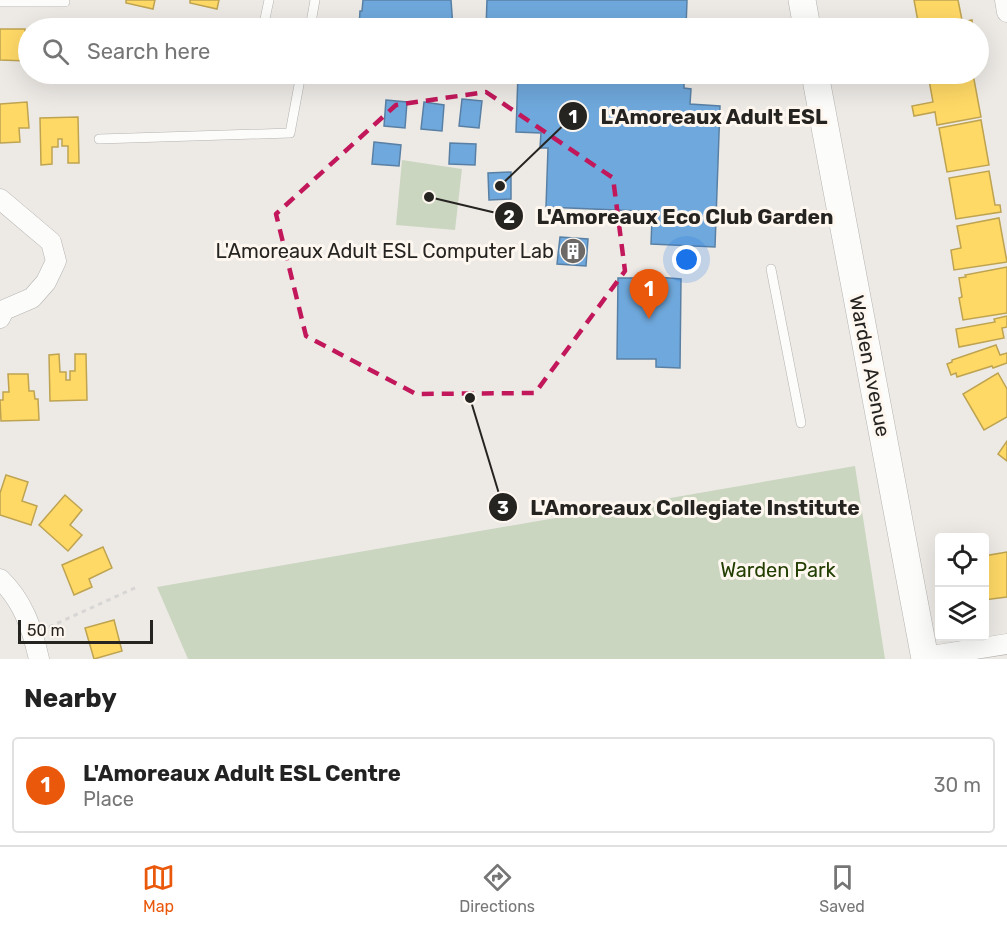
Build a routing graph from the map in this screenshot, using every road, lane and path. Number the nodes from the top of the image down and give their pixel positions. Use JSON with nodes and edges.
{"nodes":[{"id":1,"x":269,"y":0,"type":"edge"},
{"id":2,"x":315,"y":0,"type":"edge"},
{"id":3,"x":802,"y":0,"type":"edge"},
{"id":4,"x":1005,"y":0,"type":"edge"},
{"id":5,"x":0,"y":2,"type":"edge"},
{"id":6,"x":65,"y":2,"type":"dead end"},
{"id":7,"x":1007,"y":12,"type":"edge"},
{"id":8,"x":265,"y":18,"type":"edge"},
{"id":9,"x":312,"y":18,"type":"edge"},
{"id":10,"x":805,"y":18,"type":"edge"},
{"id":11,"x":300,"y":84,"type":"edge"},
{"id":12,"x":817,"y":84,"type":"edge"},
{"id":13,"x":99,"y":139,"type":"dead end"},
{"id":14,"x":0,"y":200,"type":"edge"},
{"id":15,"x":771,"y":269,"type":"dead end"},
{"id":16,"x":1,"y":311,"type":"edge"},
{"id":17,"x":801,"y":423,"type":"dead end"},
{"id":18,"x":0,"y":579,"type":"edge"},
{"id":19,"x":137,"y":587,"type":"dead end"},
{"id":20,"x":33,"y":634,"type":"junction"},
{"id":21,"x":1007,"y":644,"type":"edge"},
{"id":22,"x":925,"y":658,"type":"edge"},
{"id":23,"x":39,"y":659,"type":"edge"}],
"edges":[{"from":1,"to":8,"type":"lane"},
{"from":2,"to":9,"type":"lane"},
{"from":3,"to":10,"type":"main road"},
{"from":4,"to":7,"type":"street"},
{"from":5,"to":6,"type":"lane"},
{"from":11,"to":13,"type":"lane"},
{"from":12,"to":22,"type":"main road","name":"Warden Avenue"},
{"from":14,"to":16,"type":"street"},
{"from":15,"to":17,"type":"lane"},
{"from":18,"to":20,"type":"street"},
{"from":19,"to":20,"type":"path"},
{"from":20,"to":23,"type":"street"},
{"from":21,"to":22,"type":"street"}]}
